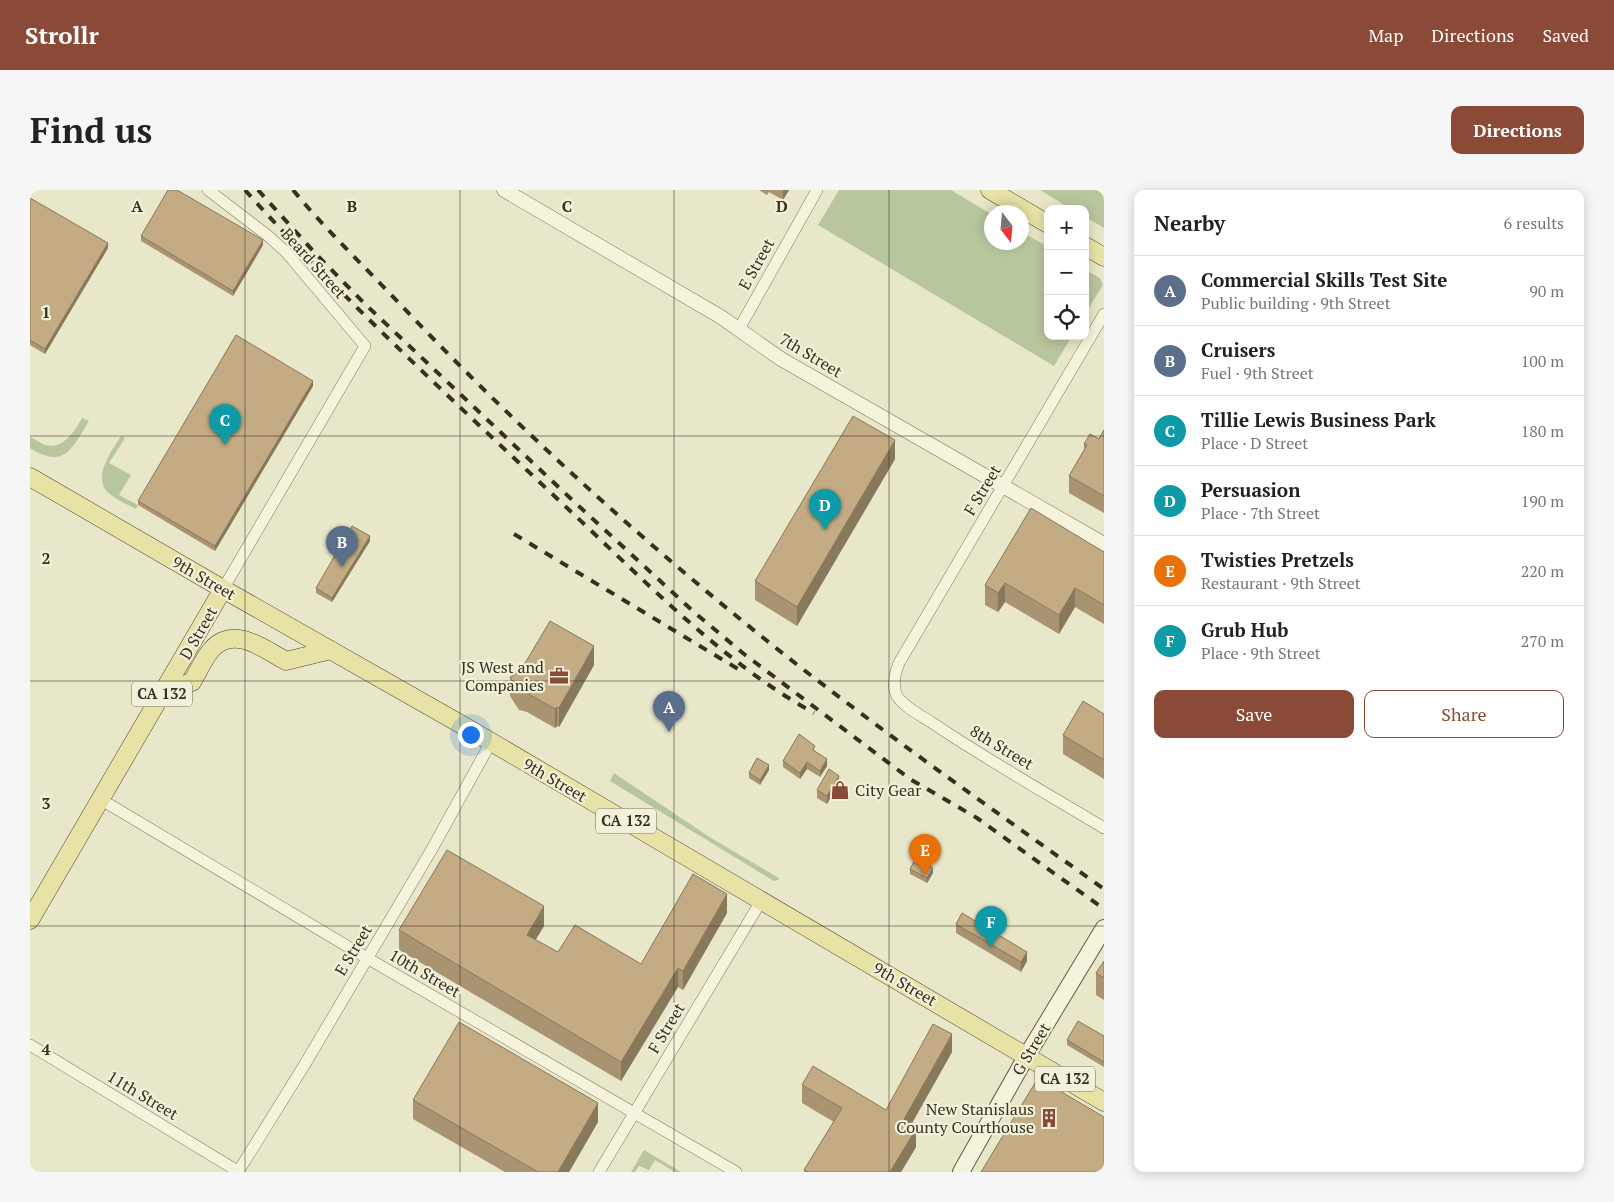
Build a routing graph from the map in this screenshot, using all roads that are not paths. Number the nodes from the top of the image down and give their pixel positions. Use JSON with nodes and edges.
{"nodes":[{"id":1,"x":208,"y":190,"type":"edge"},
{"id":2,"x":504,"y":190,"type":"edge"},
{"id":3,"x":817,"y":190,"type":"edge"},
{"id":4,"x":990,"y":190,"type":"edge"},
{"id":5,"x":1044,"y":222,"type":"edge"},
{"id":6,"x":1089,"y":248,"type":"edge"},
{"id":7,"x":1104,"y":257,"type":"edge"},
{"id":8,"x":1104,"y":314,"type":"edge"},
{"id":9,"x":739,"y":329,"type":"junction"},
{"id":10,"x":365,"y":346,"type":"joint"},
{"id":11,"x":30,"y":477,"type":"edge"},
{"id":12,"x":1002,"y":487,"type":"junction"},
{"id":13,"x":1104,"y":544,"type":"edge"},
{"id":14,"x":223,"y":589,"type":"junction"},
{"id":15,"x":331,"y":650,"type":"junction"},
{"id":16,"x":894,"y":684,"type":"joint"},
{"id":17,"x":163,"y":691,"type":"junction"},
{"id":18,"x":491,"y":742,"type":"junction"},
{"id":19,"x":100,"y":799,"type":"junction"},
{"id":20,"x":1104,"y":828,"type":"edge"},
{"id":21,"x":761,"y":901,"type":"junction"},
{"id":22,"x":30,"y":920,"type":"edge"},
{"id":23,"x":1104,"y":928,"type":"edge"},
{"id":24,"x":367,"y":958,"type":"junction"},
{"id":25,"x":30,"y":1045,"type":"edge"},
{"id":26,"x":1026,"y":1057,"type":"junction"},
{"id":27,"x":1104,"y":1102,"type":"edge"},
{"id":28,"x":634,"y":1112,"type":"junction"},
{"id":29,"x":238,"y":1172,"type":"edge"},
{"id":30,"x":599,"y":1172,"type":"edge"},
{"id":31,"x":736,"y":1172,"type":"edge"},
{"id":32,"x":961,"y":1172,"type":"edge"}],
"edges":[{"from":1,"to":10,"type":"street","name":"Beard Street"},
{"from":2,"to":9,"type":"street","name":"7th Street"},
{"from":3,"to":9,"type":"street","name":"E Street"},
{"from":4,"to":5,"type":"main road"},
{"from":6,"to":7,"type":"main road"},
{"from":8,"to":12,"type":"street","name":"F Street"},
{"from":9,"to":12,"type":"street","name":"7th Street"},
{"from":10,"to":14,"type":"street","name":"D Street"},
{"from":11,"to":14,"type":"main road","name":"9th Street"},
{"from":12,"to":13,"type":"street","name":"7th Street"},
{"from":12,"to":16,"type":"street","name":"F Street"},
{"from":14,"to":15,"type":"main road","name":"9th Street","number":"CA 132"},
{"from":14,"to":17,"type":"main road","name":"D Street","number":"CA 132"},
{"from":15,"to":17,"type":"main road"},
{"from":15,"to":18,"type":"main road","name":"9th Street","number":"CA 132"},
{"from":16,"to":20,"type":"street","name":"8th Street"},
{"from":17,"to":19,"type":"main road","name":"D Street","number":"CA 132"},
{"from":18,"to":21,"type":"main road","name":"9th Street","number":"CA 132"},
{"from":18,"to":24,"type":"street","name":"E Street"},
{"from":19,"to":22,"type":"main road","name":"D Street","number":"CA 132"},
{"from":19,"to":24,"type":"street","name":"10th Street"},
{"from":21,"to":26,"type":"main road","name":"9th Street","number":"CA 132"},
{"from":21,"to":28,"type":"street","name":"F Street"},
{"from":23,"to":26,"type":"main road","name":"G Street"},
{"from":24,"to":28,"type":"street","name":"10th Street"},
{"from":24,"to":29,"type":"street","name":"E Street"},
{"from":25,"to":29,"type":"street","name":"11th Street"},
{"from":26,"to":27,"type":"main road","name":"9th Street","number":"CA 132"},
{"from":26,"to":32,"type":"main road","name":"G Street"},
{"from":28,"to":30,"type":"street","name":"F Street"},
{"from":28,"to":31,"type":"street","name":"10th Street"}]}
